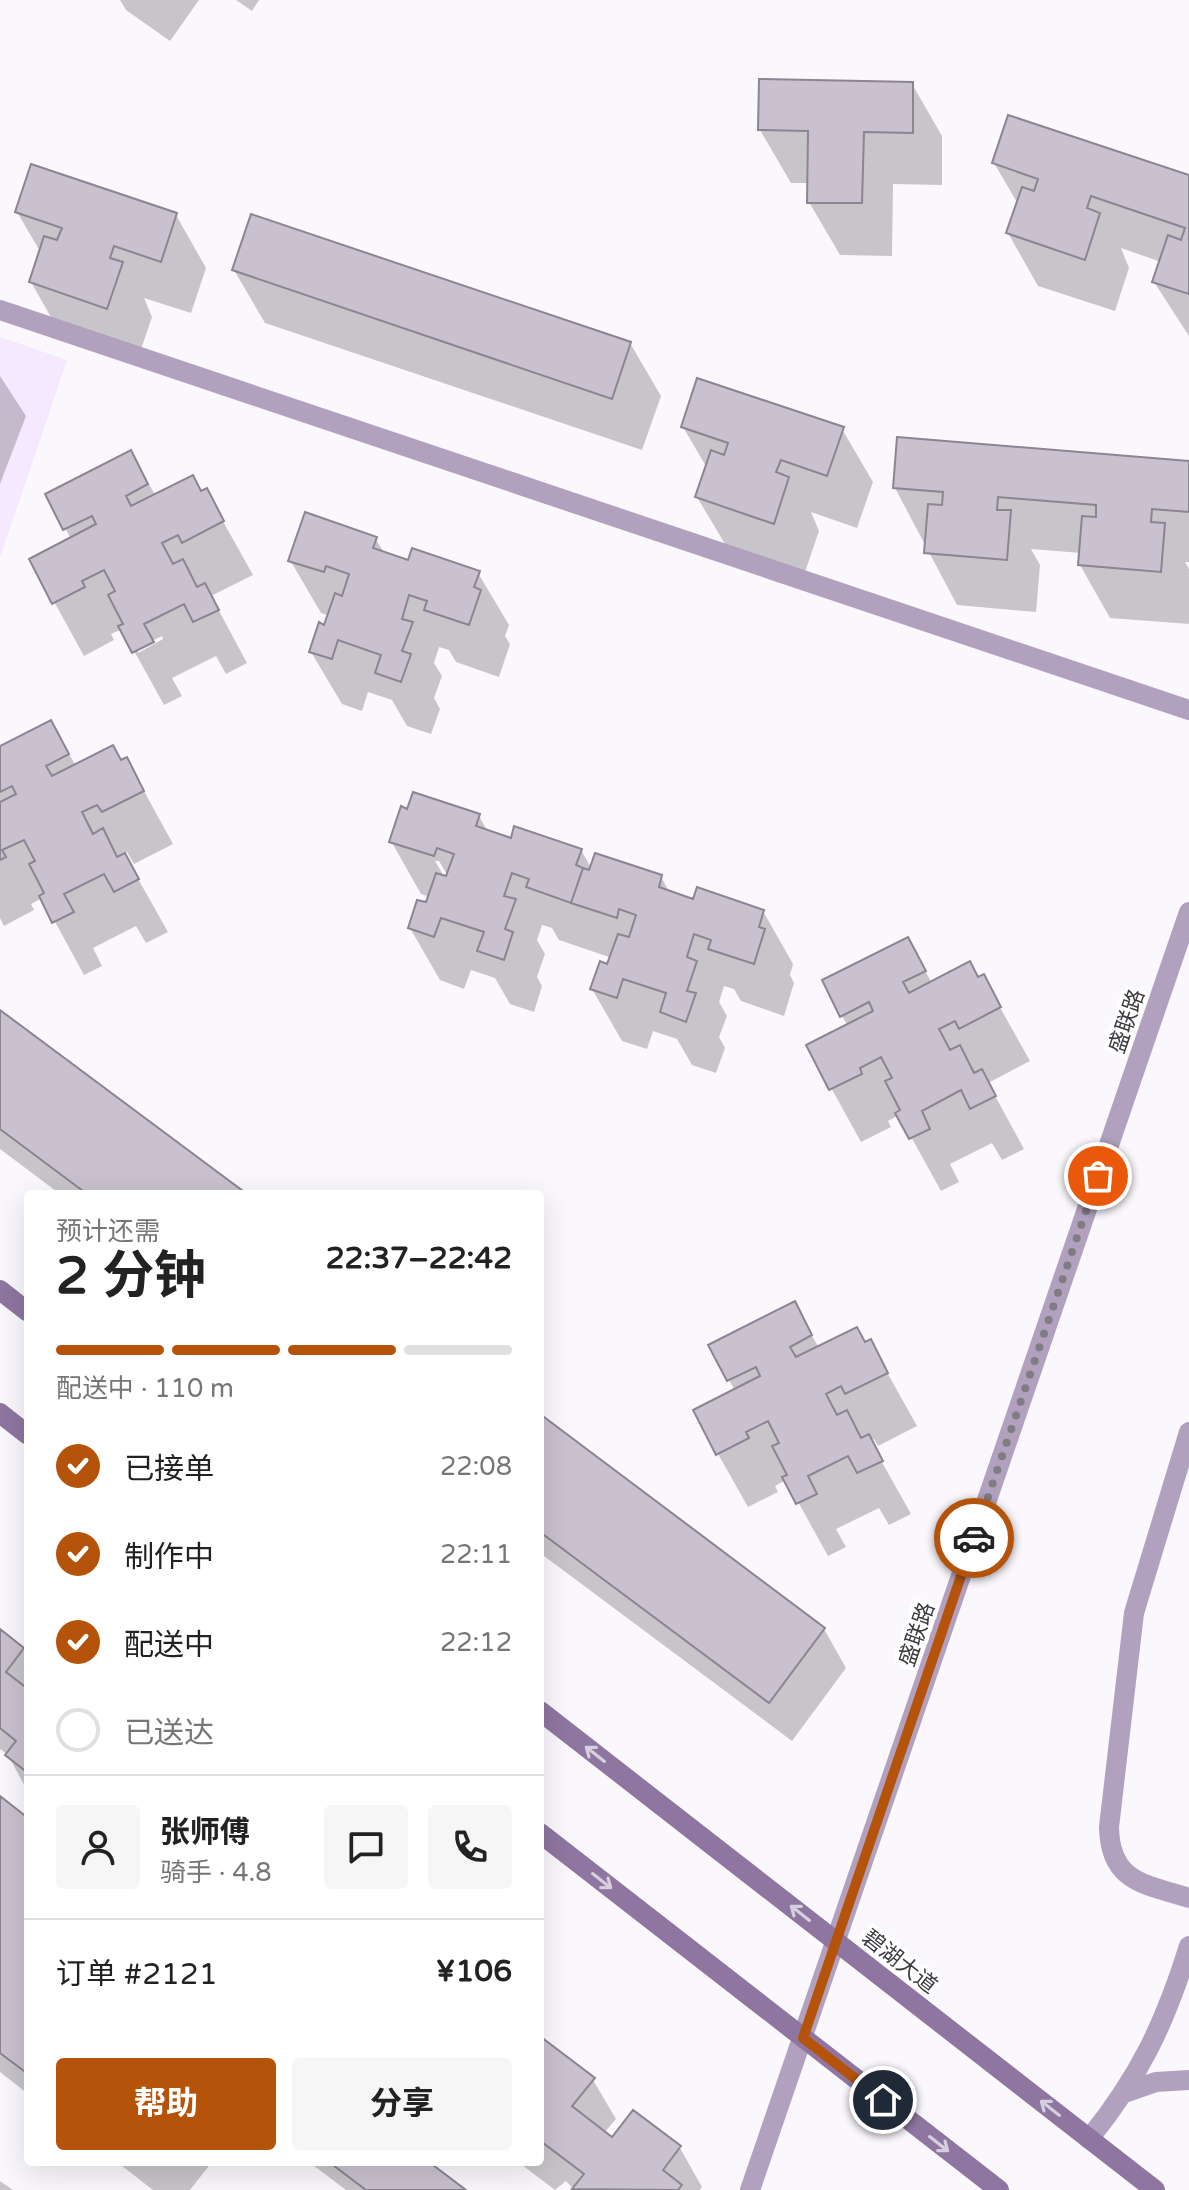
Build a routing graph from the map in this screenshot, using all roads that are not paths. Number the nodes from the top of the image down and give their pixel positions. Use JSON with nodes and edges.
{"nodes":[{"id":1,"x":0,"y":310,"type":"edge"},
{"id":2,"x":1189,"y":710,"type":"edge"},
{"id":3,"x":1189,"y":912,"type":"edge"},
{"id":4,"x":0,"y":1290,"type":"edge"},
{"id":5,"x":24,"y":1309,"type":"edge"},
{"id":6,"x":0,"y":1413,"type":"edge"},
{"id":7,"x":24,"y":1432,"type":"edge"},
{"id":8,"x":1189,"y":1432,"type":"edge"},
{"id":9,"x":544,"y":1714,"type":"edge"},
{"id":10,"x":544,"y":1836,"type":"edge"},
{"id":11,"x":1189,"y":1898,"type":"edge"},
{"id":12,"x":836,"y":1941,"type":"junction"},
{"id":13,"x":1189,"y":1946,"type":"edge"},
{"id":14,"x":803,"y":2038,"type":"junction"},
{"id":15,"x":1189,"y":2080,"type":"edge"},
{"id":16,"x":1127,"y":2092,"type":"junction"},
{"id":17,"x":1089,"y":2139,"type":"junction"},
{"id":18,"x":750,"y":2190,"type":"edge"},
{"id":19,"x":999,"y":2190,"type":"edge"},
{"id":20,"x":1155,"y":2190,"type":"edge"}],
"edges":[{"from":1,"to":2,"type":"street"},
{"from":3,"to":12,"type":"street","name":"盛联路"},
{"from":4,"to":5,"type":"street"},
{"from":6,"to":7,"type":"street"},
{"from":8,"to":11,"type":"street"},
{"from":12,"to":9,"type":"street","name":"碧湖大道","one_way":true},
{"from":10,"to":14,"type":"street","one_way":true},
{"from":12,"to":14,"type":"street","name":"盛联路"},
{"from":17,"to":12,"type":"street","name":"碧湖大道","one_way":true},
{"from":13,"to":16,"type":"street"},
{"from":14,"to":18,"type":"street","name":"盛联路"},
{"from":14,"to":19,"type":"street","one_way":true},
{"from":15,"to":16,"type":"street"},
{"from":16,"to":17,"type":"street"},
{"from":17,"to":20,"type":"street","name":"碧湖大道"}]}
